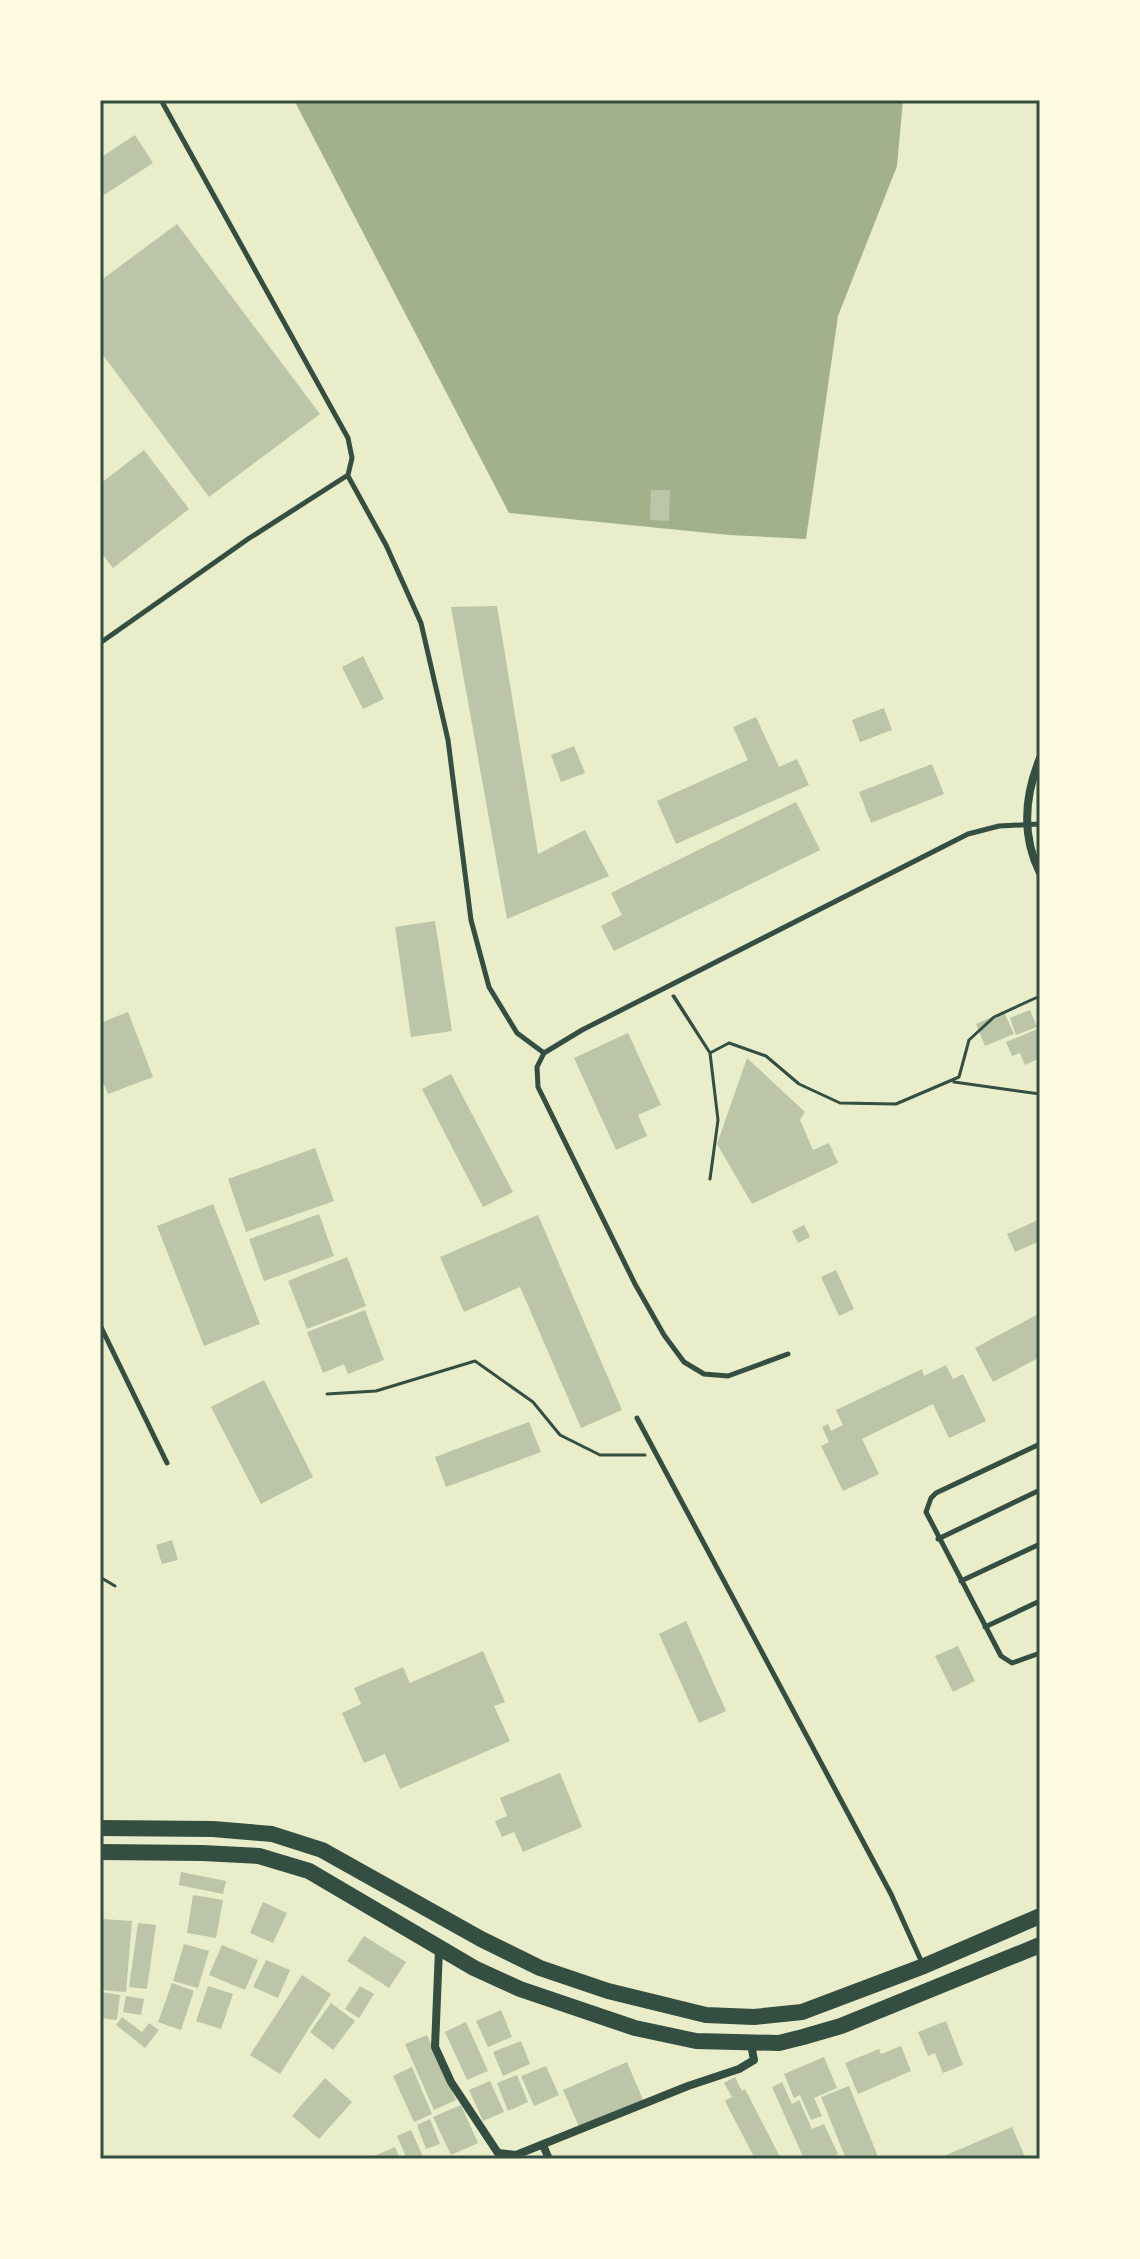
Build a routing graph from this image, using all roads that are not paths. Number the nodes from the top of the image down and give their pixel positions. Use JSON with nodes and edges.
{"nodes":[{"id":1,"x":161,"y":100,"type":"edge"},
{"id":2,"x":348,"y":475,"type":"junction"},
{"id":3,"x":100,"y":643,"type":"edge"},
{"id":4,"x":1040,"y":758,"type":"edge"},
{"id":5,"x":1040,"y":824,"type":"edge"},
{"id":6,"x":1027,"y":825,"type":"junction"},
{"id":7,"x":1040,"y":873,"type":"edge"},
{"id":8,"x":544,"y":1053,"type":"junction"},
{"id":9,"x":100,"y":1325,"type":"edge"},
{"id":10,"x":788,"y":1354,"type":"dead end"},
{"id":11,"x":637,"y":1418,"type":"dead end"},
{"id":12,"x":1040,"y":1444,"type":"edge"},
{"id":13,"x":167,"y":1463,"type":"dead end"},
{"id":14,"x":1040,"y":1490,"type":"edge"},
{"id":15,"x":938,"y":1539,"type":"junction"},
{"id":16,"x":1040,"y":1544,"type":"edge"},
{"id":17,"x":961,"y":1581,"type":"junction"},
{"id":18,"x":1040,"y":1601,"type":"edge"},
{"id":19,"x":985,"y":1627,"type":"junction"},
{"id":20,"x":1040,"y":1653,"type":"edge"},
{"id":21,"x":100,"y":1828,"type":"edge"},
{"id":22,"x":100,"y":1852,"type":"edge"},
{"id":23,"x":1040,"y":1916,"type":"edge"},
{"id":24,"x":1040,"y":1945,"type":"edge"},
{"id":25,"x":439,"y":1949,"type":"junction"},
{"id":26,"x":924,"y":1966,"type":"junction"},
{"id":27,"x":751,"y":2044,"type":"junction"},
{"id":28,"x":543,"y":2145,"type":"junction"},
{"id":29,"x":549,"y":2159,"type":"edge"}],
"edges":[{"from":1,"to":2,"type":"lane"},
{"from":2,"to":3,"type":"lane"},
{"from":2,"to":8,"type":"lane"},
{"from":4,"to":6,"type":"street"},
{"from":5,"to":6,"type":"lane"},
{"from":6,"to":7,"type":"street"},
{"from":6,"to":8,"type":"lane"},
{"from":8,"to":10,"type":"lane"},
{"from":9,"to":13,"type":"lane"},
{"from":11,"to":26,"type":"lane"},
{"from":12,"to":15,"type":"lane"},
{"from":14,"to":15,"type":"lane"},
{"from":15,"to":17,"type":"lane"},
{"from":16,"to":17,"type":"lane"},
{"from":17,"to":19,"type":"lane"},
{"from":18,"to":19,"type":"lane"},
{"from":19,"to":20,"type":"lane"},
{"from":21,"to":26,"type":"main road"},
{"from":22,"to":25,"type":"main road"},
{"from":23,"to":26,"type":"main road"},
{"from":24,"to":27,"type":"main road"},
{"from":25,"to":27,"type":"main road"},
{"from":25,"to":28,"type":"street"},
{"from":27,"to":28,"type":"street"},
{"from":28,"to":29,"type":"street"}]}
